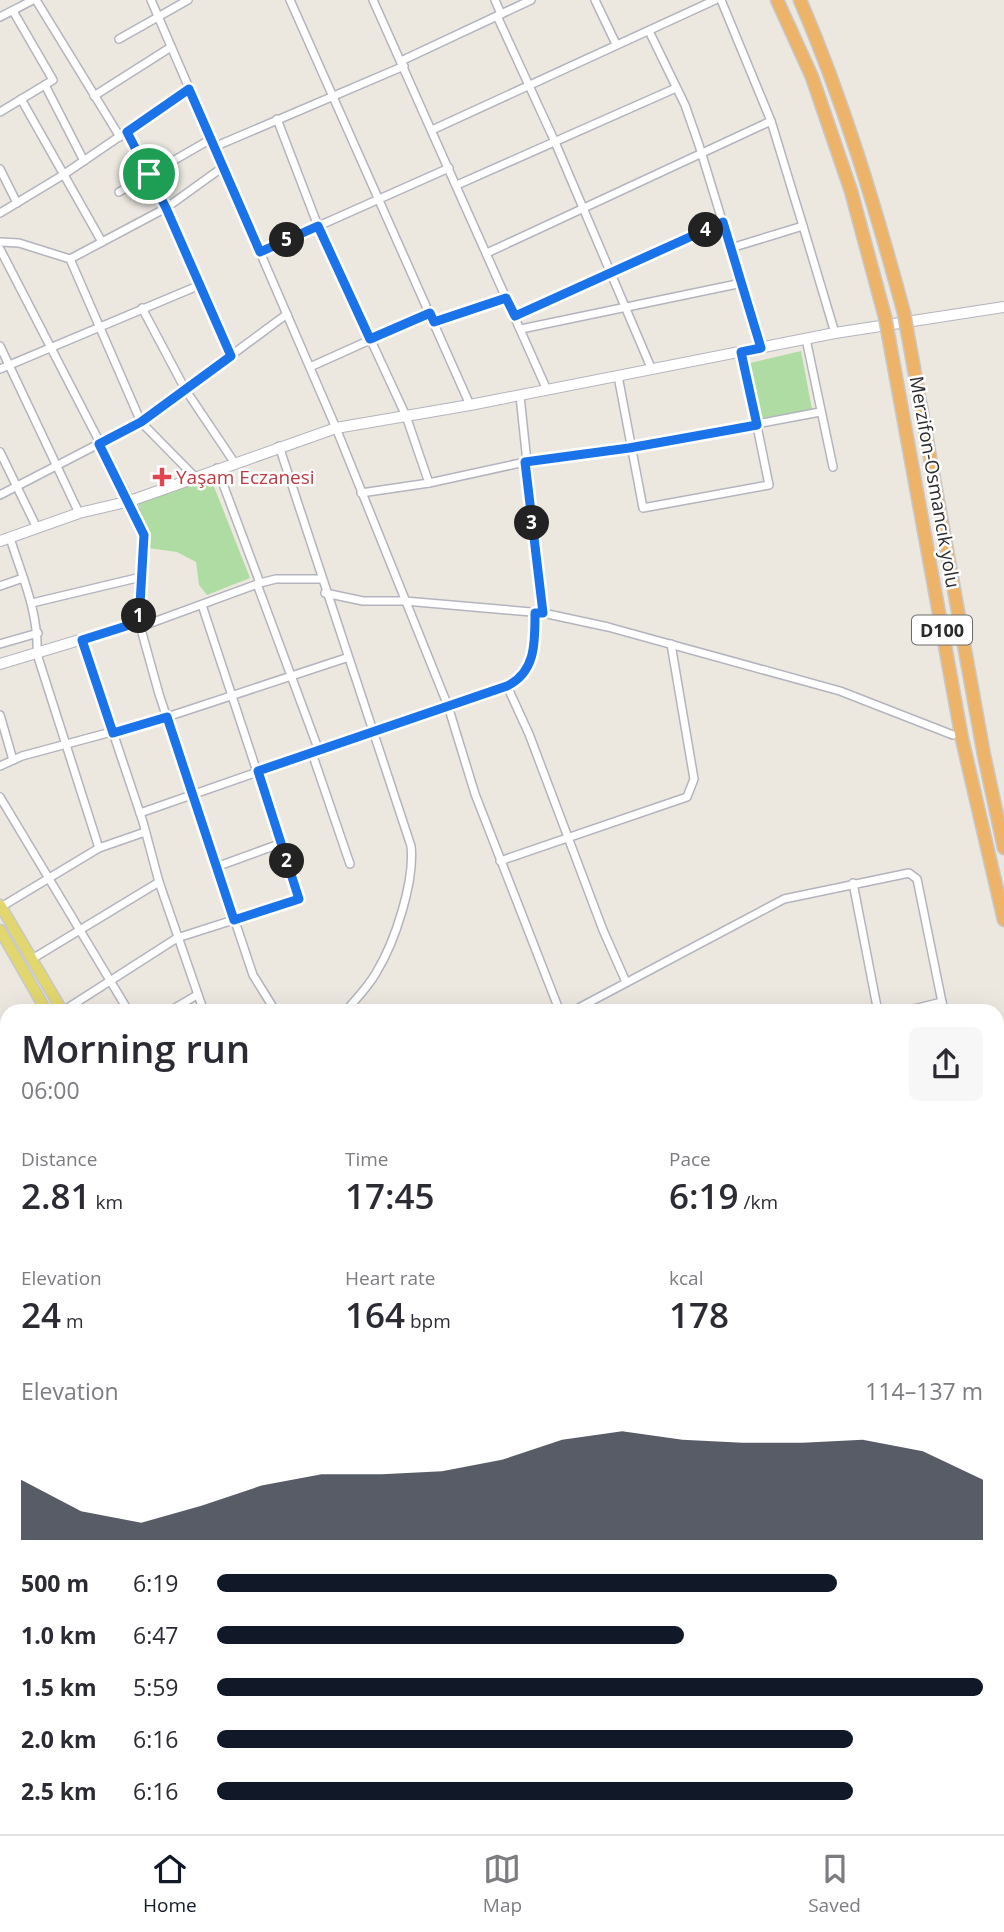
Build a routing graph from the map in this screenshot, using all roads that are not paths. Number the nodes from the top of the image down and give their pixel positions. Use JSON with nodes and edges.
{"nodes":[{"id":1,"x":35,"y":0,"type":"edge"},
{"id":2,"x":151,"y":0,"type":"edge"},
{"id":3,"x":188,"y":0,"type":"edge"},
{"id":4,"x":290,"y":0,"type":"edge"},
{"id":5,"x":373,"y":0,"type":"edge"},
{"id":6,"x":495,"y":0,"type":"edge"},
{"id":7,"x":531,"y":0,"type":"edge"},
{"id":8,"x":594,"y":0,"type":"edge"},
{"id":9,"x":718,"y":0,"type":"edge"},
{"id":10,"x":777,"y":0,"type":"edge"},
{"id":11,"x":800,"y":0,"type":"edge"},
{"id":12,"x":13,"y":11,"type":"junction"},
{"id":13,"x":499,"y":15,"type":"junction"},
{"id":14,"x":158,"y":16,"type":"junction"},
{"id":15,"x":0,"y":17,"type":"edge"},
{"id":16,"x":649,"y":31,"type":"junction"},
{"id":17,"x":119,"y":39,"type":"dead end"},
{"id":18,"x":616,"y":44,"type":"junction"},
{"id":19,"x":171,"y":47,"type":"junction"},
{"id":20,"x":402,"y":64,"type":"junction"},
{"id":21,"x":45,"y":85,"type":"junction"},
{"id":22,"x":529,"y":86,"type":"junction"},
{"id":23,"x":676,"y":88,"type":"junction"},
{"id":24,"x":189,"y":89,"type":"junction"},
{"id":25,"x":332,"y":95,"type":"junction"},
{"id":26,"x":94,"y":96,"type":"junction"},
{"id":27,"x":21,"y":99,"type":"junction"},
{"id":28,"x":0,"y":112,"type":"edge"},
{"id":29,"x":277,"y":119,"type":"junction"},
{"id":30,"x":771,"y":121,"type":"junction"},
{"id":31,"x":432,"y":130,"type":"junction"},
{"id":32,"x":127,"y":132,"type":"junction"},
{"id":33,"x":120,"y":137,"type":"junction"},
{"id":34,"x":211,"y":139,"type":"junction"},
{"id":35,"x":555,"y":142,"type":"junction"},
{"id":36,"x":214,"y":147,"type":"junction"},
{"id":37,"x":701,"y":151,"type":"junction"},
{"id":38,"x":84,"y":161,"type":"junction"},
{"id":39,"x":223,"y":167,"type":"junction"},
{"id":40,"x":449,"y":168,"type":"junction"},
{"id":41,"x":0,"y":169,"type":"edge"},
{"id":42,"x":149,"y":174,"type":"junction"},
{"id":43,"x":63,"y":175,"type":"junction"},
{"id":44,"x":457,"y":185,"type":"junction"},
{"id":45,"x":119,"y":191,"type":"dead end"},
{"id":46,"x":380,"y":198,"type":"junction"},
{"id":47,"x":16,"y":203,"type":"junction"},
{"id":48,"x":166,"y":208,"type":"junction"},
{"id":49,"x":583,"y":209,"type":"junction"},
{"id":50,"x":0,"y":213,"type":"edge"},
{"id":51,"x":723,"y":222,"type":"junction"},
{"id":52,"x":318,"y":226,"type":"junction"},
{"id":53,"x":803,"y":226,"type":"junction"},
{"id":54,"x":0,"y":242,"type":"edge"},
{"id":55,"x":102,"y":242,"type":"junction"},
{"id":56,"x":731,"y":248,"type":"junction"},
{"id":57,"x":0,"y":249,"type":"edge"},
{"id":58,"x":260,"y":252,"type":"junction"},
{"id":59,"x":487,"y":253,"type":"junction"},
{"id":60,"x":70,"y":259,"type":"junction"},
{"id":61,"x":612,"y":272,"type":"junction"},
{"id":62,"x":742,"y":283,"type":"junction"},
{"id":63,"x":200,"y":285,"type":"junction"},
{"id":64,"x":506,"y":298,"type":"junction"},
{"id":65,"x":626,"y":307,"type":"junction"},
{"id":66,"x":1004,"y":307,"type":"edge"},
{"id":67,"x":142,"y":308,"type":"junction"},
{"id":68,"x":430,"y":313,"type":"junction"},
{"id":69,"x":287,"y":314,"type":"junction"},
{"id":70,"x":515,"y":316,"type":"junction"},
{"id":71,"x":434,"y":322,"type":"junction"},
{"id":72,"x":99,"y":326,"type":"junction"},
{"id":73,"x":521,"y":329,"type":"junction"},
{"id":74,"x":835,"y":333,"type":"junction"},
{"id":75,"x":370,"y":339,"type":"junction"},
{"id":76,"x":806,"y":339,"type":"junction"},
{"id":77,"x":0,"y":346,"type":"edge"},
{"id":78,"x":52,"y":346,"type":"junction"},
{"id":79,"x":761,"y":348,"type":"junction"},
{"id":80,"x":741,"y":352,"type":"junction"},
{"id":81,"x":231,"y":356,"type":"junction"},
{"id":82,"x":9,"y":365,"type":"junction"},
{"id":83,"x":310,"y":367,"type":"junction"},
{"id":84,"x":0,"y":369,"type":"edge"},
{"id":85,"x":652,"y":370,"type":"junction"},
{"id":86,"x":618,"y":376,"type":"junction"},
{"id":87,"x":185,"y":389,"type":"junction"},
{"id":88,"x":547,"y":390,"type":"junction"},
{"id":89,"x":520,"y":396,"type":"junction"},
{"id":90,"x":470,"y":405,"type":"junction"},
{"id":91,"x":820,"y":412,"type":"junction"},
{"id":92,"x":406,"y":416,"type":"junction"},
{"id":93,"x":141,"y":422,"type":"junction"},
{"id":94,"x":757,"y":425,"type":"junction"},
{"id":95,"x":336,"y":428,"type":"junction"},
{"id":96,"x":99,"y":444,"type":"junction"},
{"id":97,"x":279,"y":446,"type":"junction"},
{"id":98,"x":629,"y":448,"type":"junction"},
{"id":99,"x":0,"y":452,"type":"edge"},
{"id":100,"x":234,"y":462,"type":"junction"},
{"id":101,"x":525,"y":462,"type":"junction"},
{"id":102,"x":57,"y":466,"type":"junction"},
{"id":103,"x":833,"y":467,"type":"dead end"},
{"id":104,"x":217,"y":468,"type":"junction"},
{"id":105,"x":194,"y":476,"type":"junction"},
{"id":106,"x":429,"y":483,"type":"junction"},
{"id":107,"x":17,"y":487,"type":"junction"},
{"id":108,"x":361,"y":493,"type":"junction"},
{"id":109,"x":0,"y":495,"type":"edge"},
{"id":110,"x":130,"y":501,"type":"junction"},
{"id":111,"x":79,"y":513,"type":"junction"},
{"id":112,"x":37,"y":528,"type":"junction"},
{"id":113,"x":5,"y":540,"type":"edge"},
{"id":114,"x":141,"y":577,"type":"junction"},
{"id":115,"x":23,"y":579,"type":"junction"},
{"id":116,"x":320,"y":579,"type":"junction"},
{"id":117,"x":259,"y":584,"type":"junction"},
{"id":118,"x":0,"y":586,"type":"edge"},
{"id":119,"x":325,"y":593,"type":"junction"},
{"id":120,"x":405,"y":601,"type":"junction"},
{"id":121,"x":32,"y":603,"type":"junction"},
{"id":122,"x":202,"y":605,"type":"junction"},
{"id":123,"x":539,"y":613,"type":"junction"},
{"id":124,"x":140,"y":625,"type":"junction"},
{"id":125,"x":38,"y":633,"type":"junction"},
{"id":126,"x":82,"y":640,"type":"junction"},
{"id":127,"x":0,"y":644,"type":"edge"},
{"id":128,"x":671,"y":644,"type":"junction"},
{"id":129,"x":37,"y":654,"type":"junction"},
{"id":130,"x":346,"y":657,"type":"junction"},
{"id":131,"x":0,"y":664,"type":"edge"},
{"id":132,"x":290,"y":676,"type":"junction"},
{"id":133,"x":507,"y":686,"type":"junction"},
{"id":134,"x":233,"y":695,"type":"junction"},
{"id":135,"x":448,"y":706,"type":"junction"},
{"id":136,"x":0,"y":715,"type":"edge"},
{"id":137,"x":167,"y":717,"type":"junction"},
{"id":138,"x":113,"y":733,"type":"junction"},
{"id":139,"x":373,"y":734,"type":"junction"},
{"id":140,"x":953,"y":735,"type":"dead end"},
{"id":141,"x":66,"y":744,"type":"junction"},
{"id":142,"x":316,"y":752,"type":"junction"},
{"id":143,"x":13,"y":760,"type":"junction"},
{"id":144,"x":0,"y":766,"type":"edge"},
{"id":145,"x":258,"y":771,"type":"junction"},
{"id":146,"x":192,"y":796,"type":"junction"},
{"id":147,"x":0,"y":797,"type":"edge"},
{"id":148,"x":140,"y":813,"type":"junction"},
{"id":149,"x":145,"y":832,"type":"junction"},
{"id":150,"x":568,"y":839,"type":"junction"},
{"id":151,"x":282,"y":843,"type":"junction"},
{"id":152,"x":99,"y":848,"type":"junction"},
{"id":153,"x":1004,"y":848,"type":"edge"},
{"id":154,"x":500,"y":861,"type":"junction"},
{"id":155,"x":350,"y":864,"type":"dead end"},
{"id":156,"x":216,"y":867,"type":"junction"},
{"id":157,"x":50,"y":877,"type":"junction"},
{"id":158,"x":159,"y":883,"type":"junction"},
{"id":159,"x":853,"y":883,"type":"junction"},
{"id":160,"x":1,"y":906,"type":"edge"},
{"id":161,"x":1004,"y":919,"type":"edge"},
{"id":162,"x":234,"y":920,"type":"junction"},
{"id":163,"x":80,"y":929,"type":"junction"},
{"id":164,"x":1,"y":934,"type":"edge"},
{"id":165,"x":177,"y":938,"type":"junction"},
{"id":166,"x":32,"y":959,"type":"junction"},
{"id":167,"x":109,"y":980,"type":"junction"},
{"id":168,"x":626,"y":982,"type":"junction"},
{"id":169,"x":197,"y":995,"type":"junction"},
{"id":170,"x":942,"y":1002,"type":"joint"},
{"id":171,"x":42,"y":1004,"type":"edge"},
{"id":172,"x":59,"y":1004,"type":"edge"},
{"id":173,"x":73,"y":1004,"type":"edge"},
{"id":174,"x":123,"y":1004,"type":"edge"},
{"id":175,"x":182,"y":1004,"type":"edge"},
{"id":176,"x":201,"y":1004,"type":"edge"},
{"id":177,"x":270,"y":1004,"type":"edge"},
{"id":178,"x":352,"y":1004,"type":"edge"},
{"id":179,"x":557,"y":1004,"type":"edge"},
{"id":180,"x":586,"y":1004,"type":"edge"},
{"id":181,"x":876,"y":1004,"type":"edge"},
{"id":182,"x":934,"y":1004,"type":"edge"}],
"edges":[{"from":1,"to":12,"type":"street"},
{"from":1,"to":26,"type":"street"},
{"from":2,"to":14,"type":"street"},
{"from":3,"to":14,"type":"street"},
{"from":4,"to":25,"type":"street"},
{"from":5,"to":20,"type":"street"},
{"from":6,"to":13,"type":"street"},
{"from":7,"to":13,"type":"street"},
{"from":8,"to":18,"type":"street"},
{"from":9,"to":16,"type":"street"},
{"from":9,"to":30,"type":"street"},
{"from":10,"to":161,"type":"highway","name":"Merzifon-Osmancık yolu","number":"D100","bridge":true},
{"from":11,"to":153,"type":"highway","name":"Merzifon-Osmancık yolu","number":"D100","bridge":true},
{"from":12,"to":15,"type":"street"},
{"from":12,"to":21,"type":"street"},
{"from":13,"to":20,"type":"street"},
{"from":13,"to":22,"type":"street"},
{"from":14,"to":17,"type":"street"},
{"from":14,"to":19,"type":"street"},
{"from":16,"to":18,"type":"street"},
{"from":16,"to":23,"type":"street"},
{"from":18,"to":22,"type":"street"},
{"from":19,"to":24,"type":"street"},
{"from":19,"to":26,"type":"street"},
{"from":20,"to":25,"type":"street"},
{"from":20,"to":31,"type":"street"},
{"from":21,"to":27,"type":"street"},
{"from":21,"to":38,"type":"street"},
{"from":22,"to":31,"type":"street"},
{"from":22,"to":35,"type":"street"},
{"from":23,"to":35,"type":"street"},
{"from":23,"to":37,"type":"street"},
{"from":24,"to":32,"type":"street"},
{"from":24,"to":34,"type":"street"},
{"from":25,"to":29,"type":"street"},
{"from":25,"to":46,"type":"street"},
{"from":26,"to":33,"type":"street"},
{"from":27,"to":28,"type":"street"},
{"from":27,"to":43,"type":"street"},
{"from":29,"to":36,"type":"street"},
{"from":29,"to":52,"type":"street"},
{"from":30,"to":37,"type":"street"},
{"from":30,"to":53,"type":"street"},
{"from":31,"to":40,"type":"street"},
{"from":32,"to":33,"type":"street"},
{"from":32,"to":42,"type":"street"},
{"from":33,"to":38,"type":"street"},
{"from":34,"to":36,"type":"street"},
{"from":34,"to":42,"type":"street"},
{"from":35,"to":44,"type":"street"},
{"from":35,"to":49,"type":"street"},
{"from":36,"to":39,"type":"street"},
{"from":37,"to":49,"type":"street"},
{"from":37,"to":51,"type":"street"},
{"from":38,"to":43,"type":"street"},
{"from":39,"to":48,"type":"street"},
{"from":39,"to":58,"type":"street"},
{"from":40,"to":44,"type":"street"},
{"from":40,"to":46,"type":"street"},
{"from":41,"to":47,"type":"street"},
{"from":42,"to":45,"type":"street"},
{"from":42,"to":48,"type":"street"},
{"from":43,"to":47,"type":"street"},
{"from":43,"to":55,"type":"street"},
{"from":44,"to":59,"type":"street"},
{"from":46,"to":52,"type":"street"},
{"from":46,"to":68,"type":"street"},
{"from":47,"to":50,"type":"street"},
{"from":48,"to":55,"type":"street"},
{"from":48,"to":63,"type":"street"},
{"from":49,"to":59,"type":"street"},
{"from":49,"to":61,"type":"street"},
{"from":51,"to":56,"type":"street"},
{"from":51,"to":61,"type":"street"},
{"from":52,"to":58,"type":"street"},
{"from":52,"to":75,"type":"street"},
{"from":53,"to":56,"type":"street"},
{"from":53,"to":74,"type":"street"},
{"from":54,"to":60,"type":"street"},
{"from":55,"to":60,"type":"street"},
{"from":56,"to":62,"type":"street"},
{"from":57,"to":78,"type":"street"},
{"from":58,"to":69,"type":"street"},
{"from":59,"to":64,"type":"street"},
{"from":60,"to":72,"type":"street"},
{"from":61,"to":65,"type":"street"},
{"from":61,"to":70,"type":"street"},
{"from":62,"to":65,"type":"street"},
{"from":62,"to":79,"type":"street"},
{"from":63,"to":67,"type":"street"},
{"from":63,"to":81,"type":"street"},
{"from":64,"to":70,"type":"street"},
{"from":64,"to":71,"type":"street"},
{"from":65,"to":73,"type":"street"},
{"from":65,"to":85,"type":"street"},
{"from":66,"to":74,"type":"street"},
{"from":67,"to":72,"type":"street"},
{"from":67,"to":87,"type":"street"},
{"from":68,"to":71,"type":"street"},
{"from":68,"to":75,"type":"street"},
{"from":69,"to":81,"type":"street"},
{"from":69,"to":83,"type":"street"},
{"from":70,"to":73,"type":"street"},
{"from":71,"to":90,"type":"street"},
{"from":72,"to":78,"type":"street"},
{"from":72,"to":93,"type":"street"},
{"from":73,"to":88,"type":"street"},
{"from":74,"to":76,"type":"street"},
{"from":75,"to":83,"type":"street"},
{"from":75,"to":92,"type":"street"},
{"from":76,"to":79,"type":"street"},
{"from":76,"to":91,"type":"street"},
{"from":77,"to":82,"type":"street"},
{"from":78,"to":82,"type":"street"},
{"from":78,"to":96,"type":"street"},
{"from":79,"to":80,"type":"street"},
{"from":80,"to":85,"type":"street"},
{"from":80,"to":94,"type":"street"},
{"from":81,"to":87,"type":"street"},
{"from":82,"to":84,"type":"street"},
{"from":82,"to":102,"type":"street"},
{"from":83,"to":95,"type":"street"},
{"from":85,"to":86,"type":"street"},
{"from":86,"to":88,"type":"street"},
{"from":86,"to":98,"type":"street"},
{"from":87,"to":93,"type":"street"},
{"from":87,"to":100,"type":"street"},
{"from":88,"to":89,"type":"street"},
{"from":89,"to":90,"type":"street"},
{"from":89,"to":101,"type":"street"},
{"from":90,"to":92,"type":"street"},
{"from":91,"to":94,"type":"street"},
{"from":91,"to":103,"type":"street"},
{"from":92,"to":95,"type":"street"},
{"from":92,"to":106,"type":"street"},
{"from":93,"to":96,"type":"street"},
{"from":93,"to":105,"type":"street"},
{"from":94,"to":98,"type":"street"},
{"from":94,"to":98,"type":"street"},
{"from":95,"to":97,"type":"street"},
{"from":95,"to":108,"type":"street"},
{"from":96,"to":102,"type":"street"},
{"from":96,"to":110,"type":"street"},
{"from":97,"to":100,"type":"street"},
{"from":97,"to":116,"type":"street"},
{"from":98,"to":101,"type":"street"},
{"from":99,"to":107,"type":"street"},
{"from":100,"to":104,"type":"street"},
{"from":101,"to":106,"type":"street"},
{"from":101,"to":123,"type":"street"},
{"from":102,"to":107,"type":"street"},
{"from":102,"to":111,"type":"street"},
{"from":104,"to":105,"type":"street"},
{"from":104,"to":117,"type":"street"},
{"from":105,"to":110,"type":"street"},
{"from":106,"to":108,"type":"street"},
{"from":107,"to":109,"type":"street"},
{"from":107,"to":112,"type":"street"},
{"from":108,"to":120,"type":"street"},
{"from":110,"to":111,"type":"street"},
{"from":110,"to":114,"type":"street"},
{"from":111,"to":112,"type":"street"},
{"from":112,"to":113,"type":"street"},
{"from":113,"to":115,"type":"street"},
{"from":114,"to":121,"type":"street"},
{"from":114,"to":124,"type":"street"},
{"from":115,"to":118,"type":"street"},
{"from":115,"to":121,"type":"street"},
{"from":116,"to":117,"type":"street"},
{"from":116,"to":119,"type":"street"},
{"from":117,"to":122,"type":"street"},
{"from":117,"to":132,"type":"street"},
{"from":119,"to":120,"type":"street"},
{"from":119,"to":130,"type":"street"},
{"from":120,"to":123,"type":"street"},
{"from":120,"to":135,"type":"street"},
{"from":121,"to":125,"type":"street"},
{"from":122,"to":124,"type":"street"},
{"from":122,"to":134,"type":"street"},
{"from":123,"to":128,"type":"street"},
{"from":123,"to":133,"type":"street"},
{"from":124,"to":126,"type":"street"},
{"from":124,"to":137,"type":"street"},
{"from":125,"to":127,"type":"street"},
{"from":125,"to":129,"type":"street"},
{"from":126,"to":129,"type":"street"},
{"from":126,"to":138,"type":"street"},
{"from":128,"to":140,"type":"street"},
{"from":128,"to":150,"type":"street"},
{"from":129,"to":131,"type":"street"},
{"from":129,"to":141,"type":"street"},
{"from":130,"to":132,"type":"street"},
{"from":130,"to":139,"type":"street"},
{"from":132,"to":134,"type":"street"},
{"from":132,"to":142,"type":"street"},
{"from":133,"to":135,"type":"street"},
{"from":133,"to":150,"type":"street"},
{"from":134,"to":137,"type":"street"},
{"from":134,"to":145,"type":"street"},
{"from":135,"to":139,"type":"street"},
{"from":135,"to":154,"type":"street"},
{"from":136,"to":143,"type":"street"},
{"from":137,"to":138,"type":"street"},
{"from":137,"to":146,"type":"street"},
{"from":138,"to":141,"type":"street"},
{"from":138,"to":148,"type":"street"},
{"from":139,"to":142,"type":"street"},
{"from":139,"to":178,"type":"street"},
{"from":141,"to":143,"type":"street"},
{"from":141,"to":152,"type":"street"},
{"from":142,"to":145,"type":"street"},
{"from":142,"to":155,"type":"street"},
{"from":143,"to":144,"type":"street"},
{"from":145,"to":146,"type":"street"},
{"from":145,"to":151,"type":"street"},
{"from":146,"to":148,"type":"street"},
{"from":146,"to":156,"type":"street"},
{"from":147,"to":157,"type":"street"},
{"from":148,"to":149,"type":"street"},
{"from":149,"to":152,"type":"street"},
{"from":149,"to":158,"type":"street"},
{"from":150,"to":154,"type":"street"},
{"from":150,"to":168,"type":"street"},
{"from":151,"to":156,"type":"street"},
{"from":151,"to":162,"type":"street"},
{"from":152,"to":157,"type":"street"},
{"from":154,"to":179,"type":"street"},
{"from":156,"to":162,"type":"street"},
{"from":157,"to":160,"type":"street"},
{"from":157,"to":163,"type":"street"},
{"from":158,"to":163,"type":"street"},
{"from":158,"to":165,"type":"street"},
{"from":159,"to":168,"type":"street"},
{"from":159,"to":170,"type":"street"},
{"from":159,"to":181,"type":"street"},
{"from":160,"to":166,"type":"main road"},
{"from":162,"to":165,"type":"street"},
{"from":162,"to":177,"type":"street"},
{"from":163,"to":166,"type":"street"},
{"from":163,"to":167,"type":"street"},
{"from":164,"to":171,"type":"main road"},
{"from":165,"to":167,"type":"street"},
{"from":165,"to":169,"type":"street"},
{"from":166,"to":172,"type":"main road"},
{"from":167,"to":173,"type":"street"},
{"from":167,"to":174,"type":"street"},
{"from":168,"to":180,"type":"street"},
{"from":169,"to":175,"type":"street"},
{"from":169,"to":176,"type":"street"},
{"from":170,"to":182,"type":"street"}]}
